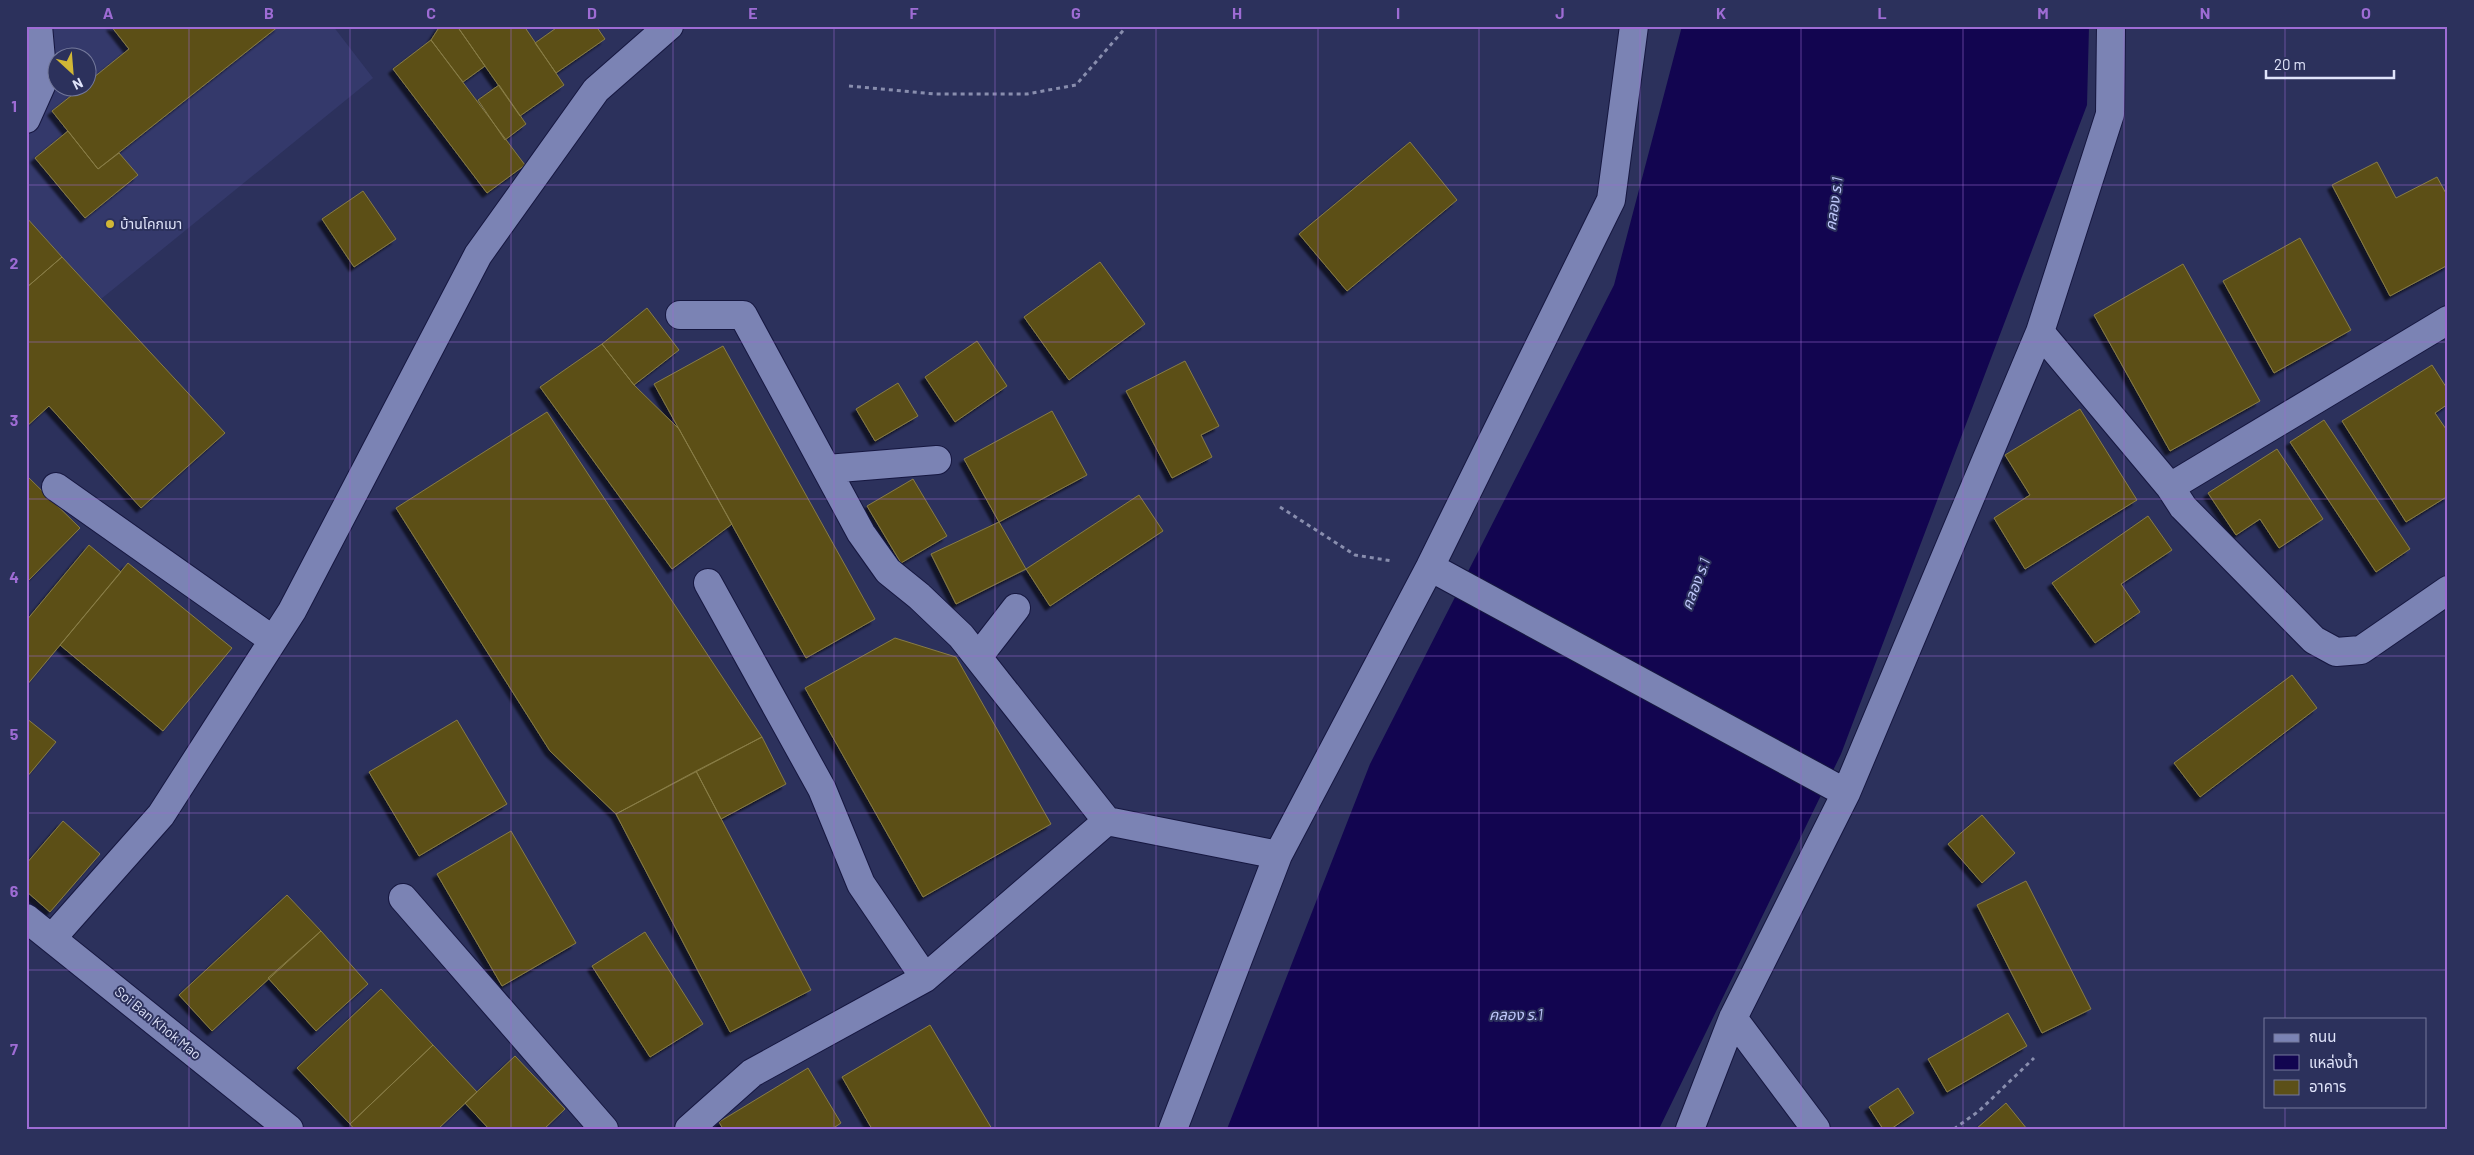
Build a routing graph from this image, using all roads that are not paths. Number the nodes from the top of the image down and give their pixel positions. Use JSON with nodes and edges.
{"nodes":[{"id":1,"x":38,"y":26,"type":"edge"},
{"id":2,"x":669,"y":26,"type":"edge"},
{"id":3,"x":1634,"y":26,"type":"edge"},
{"id":4,"x":2111,"y":26,"type":"edge"},
{"id":5,"x":26,"y":119,"type":"edge"},
{"id":6,"x":680,"y":315,"type":"dead end"},
{"id":7,"x":2448,"y":320,"type":"edge"},
{"id":8,"x":2040,"y":332,"type":"junction"},
{"id":9,"x":937,"y":460,"type":"dead end"},
{"id":10,"x":827,"y":469,"type":"junction"},
{"id":11,"x":56,"y":487,"type":"dead end"},
{"id":12,"x":2170,"y":487,"type":"junction"},
{"id":13,"x":1430,"y":567,"type":"junction"},
{"id":14,"x":708,"y":583,"type":"dead end"},
{"id":15,"x":2448,"y":590,"type":"edge"},
{"id":16,"x":1016,"y":608,"type":"dead end"},
{"id":17,"x":273,"y":640,"type":"junction"},
{"id":18,"x":978,"y":657,"type":"junction"},
{"id":19,"x":1846,"y":793,"type":"junction"},
{"id":20,"x":1107,"y":821,"type":"junction"},
{"id":21,"x":1278,"y":855,"type":"junction"},
{"id":22,"x":403,"y":898,"type":"dead end"},
{"id":23,"x":26,"y":918,"type":"edge"},
{"id":24,"x":52,"y":938,"type":"junction"},
{"id":25,"x":925,"y":978,"type":"junction"},
{"id":26,"x":1732,"y":1018,"type":"junction"},
{"id":27,"x":289,"y":1129,"type":"edge"},
{"id":28,"x":604,"y":1129,"type":"edge"},
{"id":29,"x":689,"y":1129,"type":"edge"},
{"id":30,"x":1173,"y":1129,"type":"edge"},
{"id":31,"x":1690,"y":1129,"type":"edge"},
{"id":32,"x":1816,"y":1129,"type":"edge"}],
"edges":[{"from":1,"to":5,"type":"street"},
{"from":2,"to":17,"type":"street"},
{"from":3,"to":13,"type":"street"},
{"from":4,"to":8,"type":"street"},
{"from":6,"to":10,"type":"street"},
{"from":7,"to":12,"type":"street"},
{"from":8,"to":12,"type":"street"},
{"from":8,"to":19,"type":"street"},
{"from":9,"to":10,"type":"street"},
{"from":10,"to":18,"type":"street"},
{"from":11,"to":17,"type":"street"},
{"from":12,"to":15,"type":"street"},
{"from":13,"to":19,"type":"street"},
{"from":13,"to":21,"type":"street"},
{"from":14,"to":25,"type":"street"},
{"from":16,"to":18,"type":"street"},
{"from":17,"to":24,"type":"street"},
{"from":18,"to":20,"type":"street"},
{"from":19,"to":26,"type":"street"},
{"from":20,"to":21,"type":"street"},
{"from":20,"to":25,"type":"street"},
{"from":21,"to":30,"type":"street"},
{"from":22,"to":28,"type":"street"},
{"from":23,"to":24,"type":"street","name":"Soi Ban Khok Mao"},
{"from":24,"to":27,"type":"street","name":"Soi Ban Khok Mao"},
{"from":25,"to":29,"type":"street"},
{"from":26,"to":31,"type":"street"},
{"from":26,"to":32,"type":"street"}]}
